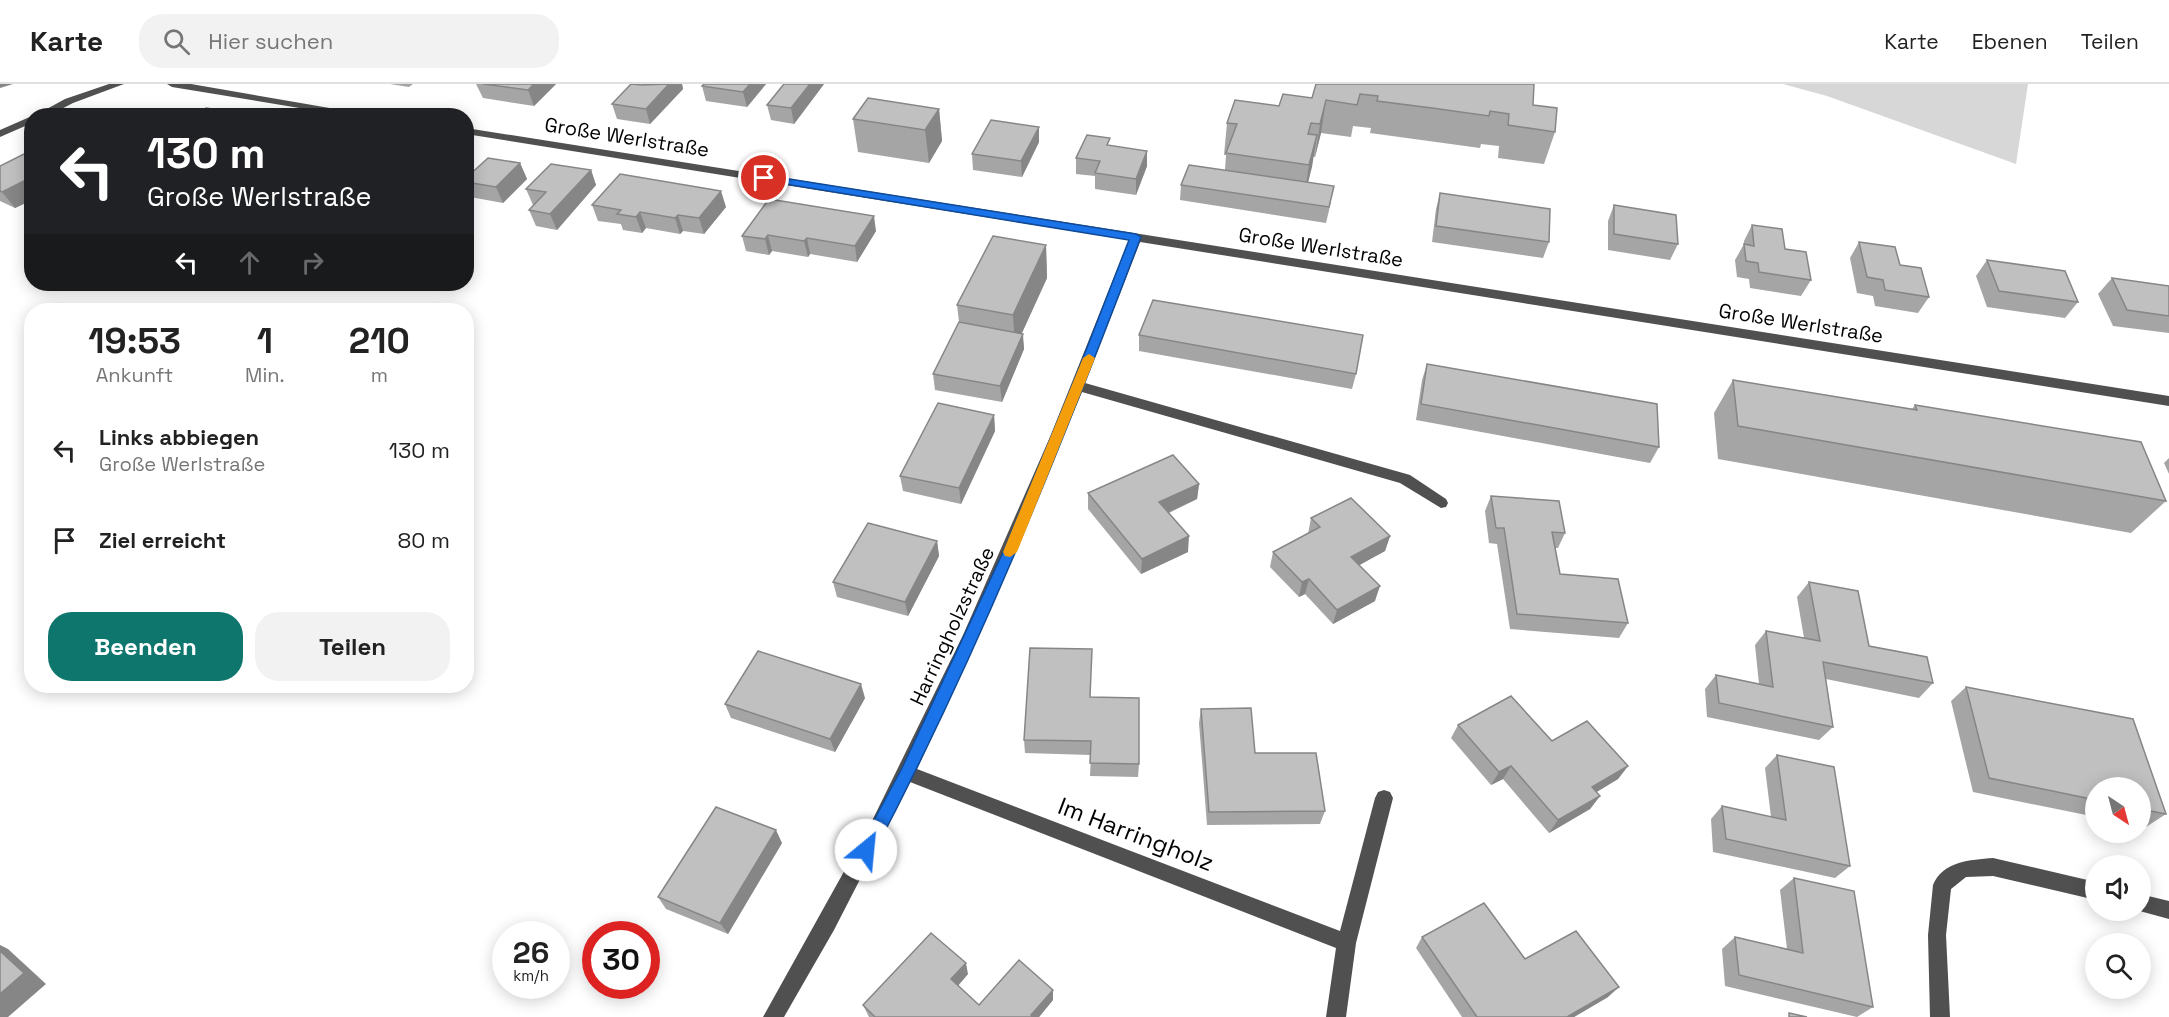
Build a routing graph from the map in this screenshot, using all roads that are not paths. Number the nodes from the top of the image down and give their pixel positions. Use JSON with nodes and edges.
{"nodes":[{"id":1,"x":119,"y":84,"type":"edge"},
{"id":2,"x":172,"y":84,"type":"edge"},
{"id":3,"x":55,"y":108,"type":"edge"},
{"id":4,"x":321,"y":108,"type":"edge"},
{"id":5,"x":24,"y":123,"type":"edge"},
{"id":6,"x":474,"y":132,"type":"edge"},
{"id":7,"x":0,"y":134,"type":"edge"},
{"id":8,"x":1136,"y":237,"type":"junction"},
{"id":9,"x":1078,"y":386,"type":"junction"},
{"id":10,"x":2169,"y":401,"type":"edge"},
{"id":11,"x":1441,"y":503,"type":"dead end"},
{"id":12,"x":907,"y":773,"type":"junction"},
{"id":13,"x":1384,"y":798,"type":"dead end"},
{"id":14,"x":2085,"y":888,"type":"edge"},
{"id":15,"x":2151,"y":906,"type":"edge"},
{"id":16,"x":2169,"y":910,"type":"edge"},
{"id":17,"x":1346,"y":943,"type":"junction"},
{"id":18,"x":773,"y":1017,"type":"edge"},
{"id":19,"x":1336,"y":1017,"type":"edge"},
{"id":20,"x":1940,"y":1017,"type":"edge"}],
"edges":[{"from":1,"to":3,"type":"street"},
{"from":2,"to":4,"type":"street"},
{"from":5,"to":7,"type":"street"},
{"from":6,"to":8,"type":"street","name":"Große Werlstraße"},
{"from":8,"to":9,"type":"street","name":"Harringholzstraße"},
{"from":8,"to":10,"type":"street","name":"Große Werlstraße"},
{"from":9,"to":11,"type":"street"},
{"from":9,"to":12,"type":"street","name":"Harringholzstraße"},
{"from":12,"to":17,"type":"street","name":"Im Harringholz"},
{"from":12,"to":18,"type":"street","name":"Harringholzstraße"},
{"from":13,"to":17,"type":"street"},
{"from":14,"to":20,"type":"street"},
{"from":15,"to":16,"type":"street"},
{"from":17,"to":19,"type":"street"}]}
